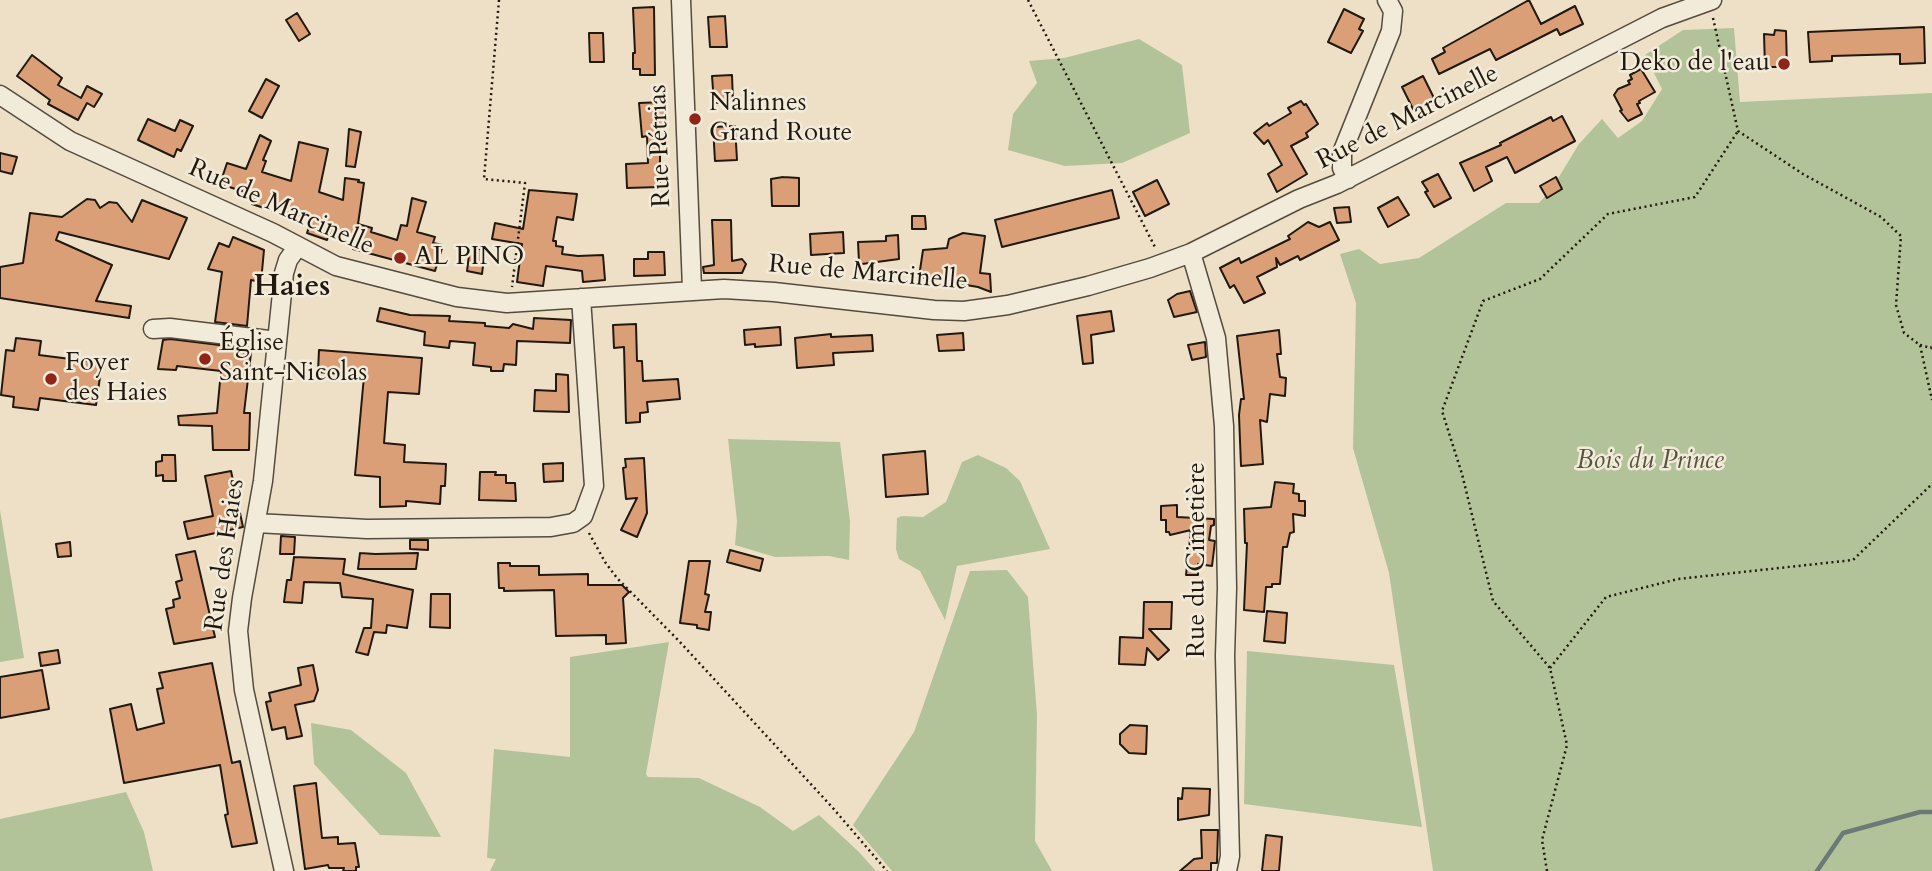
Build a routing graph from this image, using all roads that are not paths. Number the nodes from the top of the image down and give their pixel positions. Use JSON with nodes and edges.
{"nodes":[{"id":1,"x":681,"y":0,"type":"edge"},
{"id":2,"x":1387,"y":0,"type":"edge"},
{"id":3,"x":1711,"y":0,"type":"edge"},
{"id":4,"x":0,"y":95,"type":"edge"},
{"id":5,"x":1348,"y":178,"type":"junction"},
{"id":6,"x":298,"y":246,"type":"junction"},
{"id":7,"x":1191,"y":253,"type":"junction"},
{"id":8,"x":692,"y":289,"type":"junction"},
{"id":9,"x":582,"y":298,"type":"junction"},
{"id":10,"x":153,"y":329,"type":"dead end"},
{"id":11,"x":277,"y":341,"type":"junction"},
{"id":12,"x":256,"y":523,"type":"junction"},
{"id":13,"x":284,"y":871,"type":"edge"},
{"id":14,"x":1227,"y":871,"type":"edge"}],
"edges":[{"from":1,"to":8,"type":"street","name":"Rue Pétrias"},
{"from":2,"to":5,"type":"street"},
{"from":3,"to":5,"type":"street","name":"Rue de Marcinelle"},
{"from":4,"to":6,"type":"street","name":"Rue de Marcinelle"},
{"from":5,"to":7,"type":"street","name":"Rue de Marcinelle"},
{"from":6,"to":9,"type":"street","name":"Rue de Marcinelle"},
{"from":6,"to":11,"type":"street","name":"Rue des Haies"},
{"from":7,"to":8,"type":"street","name":"Rue de Marcinelle"},
{"from":7,"to":14,"type":"street","name":"Rue du Cimetière"},
{"from":8,"to":9,"type":"street","name":"Rue de Marcinelle"},
{"from":9,"to":12,"type":"street"},
{"from":10,"to":11,"type":"street"},
{"from":11,"to":12,"type":"street","name":"Rue des Haies"},
{"from":12,"to":13,"type":"street","name":"Rue des Haies"}]}
